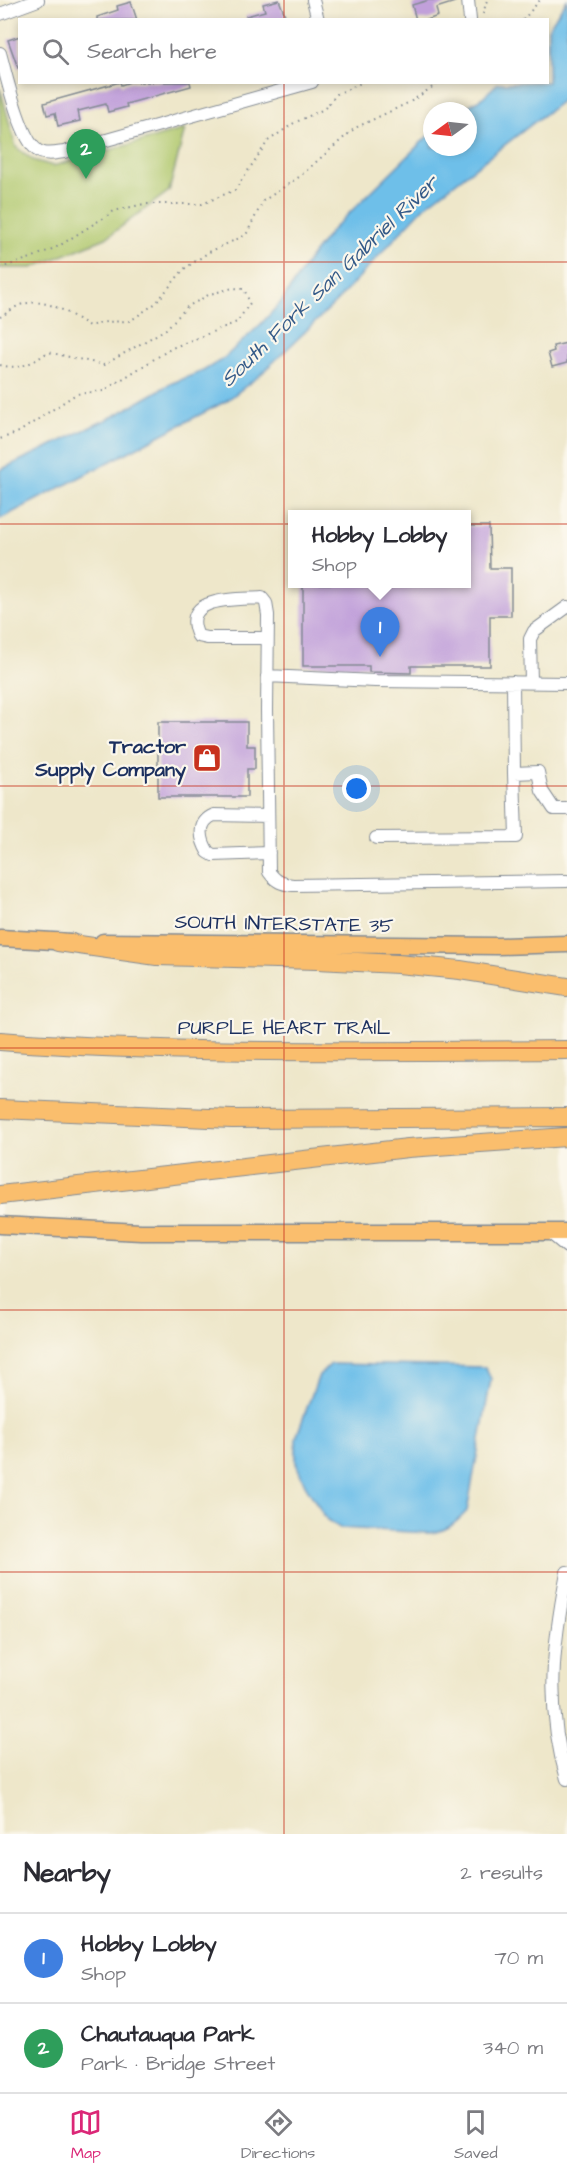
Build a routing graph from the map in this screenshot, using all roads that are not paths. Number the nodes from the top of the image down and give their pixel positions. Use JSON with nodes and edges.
{"nodes":[{"id":1,"x":38,"y":0,"type":"edge"},
{"id":2,"x":313,"y":0,"type":"edge"},
{"id":3,"x":468,"y":0,"type":"edge"},
{"id":4,"x":0,"y":14,"type":"edge"},
{"id":5,"x":318,"y":18,"type":"edge"},
{"id":6,"x":470,"y":18,"type":"edge"},
{"id":7,"x":0,"y":53,"type":"edge"},
{"id":8,"x":305,"y":84,"type":"edge"},
{"id":9,"x":567,"y":607,"type":"edge"},
{"id":10,"x":267,"y":638,"type":"junction"},
{"id":11,"x":267,"y":676,"type":"junction"},
{"id":12,"x":513,"y":682,"type":"junction"},
{"id":13,"x":531,"y":682,"type":"junction"},
{"id":14,"x":567,"y":683,"type":"edge"},
{"id":15,"x":514,"y":773,"type":"junction"},
{"id":16,"x":567,"y":809,"type":"edge"},
{"id":17,"x":268,"y":816,"type":"junction"},
{"id":18,"x":376,"y":838,"type":"dead end"},
{"id":19,"x":269,"y":853,"type":"junction"},
{"id":20,"x":567,"y":881,"type":"edge"},
{"id":21,"x":0,"y":938,"type":"edge"},
{"id":22,"x":58,"y":942,"type":"junction"},
{"id":23,"x":567,"y":944,"type":"edge"},
{"id":24,"x":497,"y":946,"type":"junction"},
{"id":25,"x":567,"y":953,"type":"edge"},
{"id":26,"x":567,"y":987,"type":"edge"},
{"id":27,"x":0,"y":1041,"type":"edge"},
{"id":28,"x":567,"y":1050,"type":"edge"},
{"id":29,"x":0,"y":1109,"type":"edge"},
{"id":30,"x":567,"y":1117,"type":"edge"},
{"id":31,"x":567,"y":1137,"type":"edge"},
{"id":32,"x":0,"y":1195,"type":"edge"},
{"id":33,"x":0,"y":1225,"type":"edge"},
{"id":34,"x":549,"y":1232,"type":"junction"},
{"id":35,"x":567,"y":1232,"type":"edge"},
{"id":36,"x":567,"y":1247,"type":"edge"},
{"id":37,"x":567,"y":1572,"type":"edge"},
{"id":38,"x":567,"y":1779,"type":"edge"}],
"edges":[{"from":1,"to":4,"type":"street"},
{"from":2,"to":5,"type":"street"},
{"from":3,"to":6,"type":"street"},
{"from":7,"to":8,"type":"street"},
{"from":9,"to":13,"type":"street"},
{"from":10,"to":10,"type":"street"},
{"from":10,"to":11,"type":"street"},
{"from":11,"to":12,"type":"street"},
{"from":11,"to":17,"type":"street"},
{"from":12,"to":13,"type":"street"},
{"from":12,"to":15,"type":"street"},
{"from":13,"to":14,"type":"street"},
{"from":15,"to":16,"type":"street"},
{"from":15,"to":18,"type":"street"},
{"from":17,"to":19,"type":"street"},
{"from":17,"to":19,"type":"street"},
{"from":19,"to":20,"type":"street"},
{"from":21,"to":22,"type":"main road","name":"SOUTH INTERSTATE 35"},
{"from":22,"to":24,"type":"main road","name":"SOUTH INTERSTATE 35"},
{"from":22,"to":26,"type":"highway"},
{"from":23,"to":24,"type":"main road","name":"SOUTH INTERSTATE 35"},
{"from":24,"to":25,"type":"main road"},
{"from":27,"to":28,"type":"highway","name":"PURPLE HEART TRAIL"},
{"from":29,"to":30,"type":"highway"},
{"from":31,"to":32,"type":"highway"},
{"from":33,"to":34,"type":"main road"},
{"from":34,"to":35,"type":"main road"},
{"from":34,"to":36,"type":"street"},
{"from":37,"to":38,"type":"street"}]}
